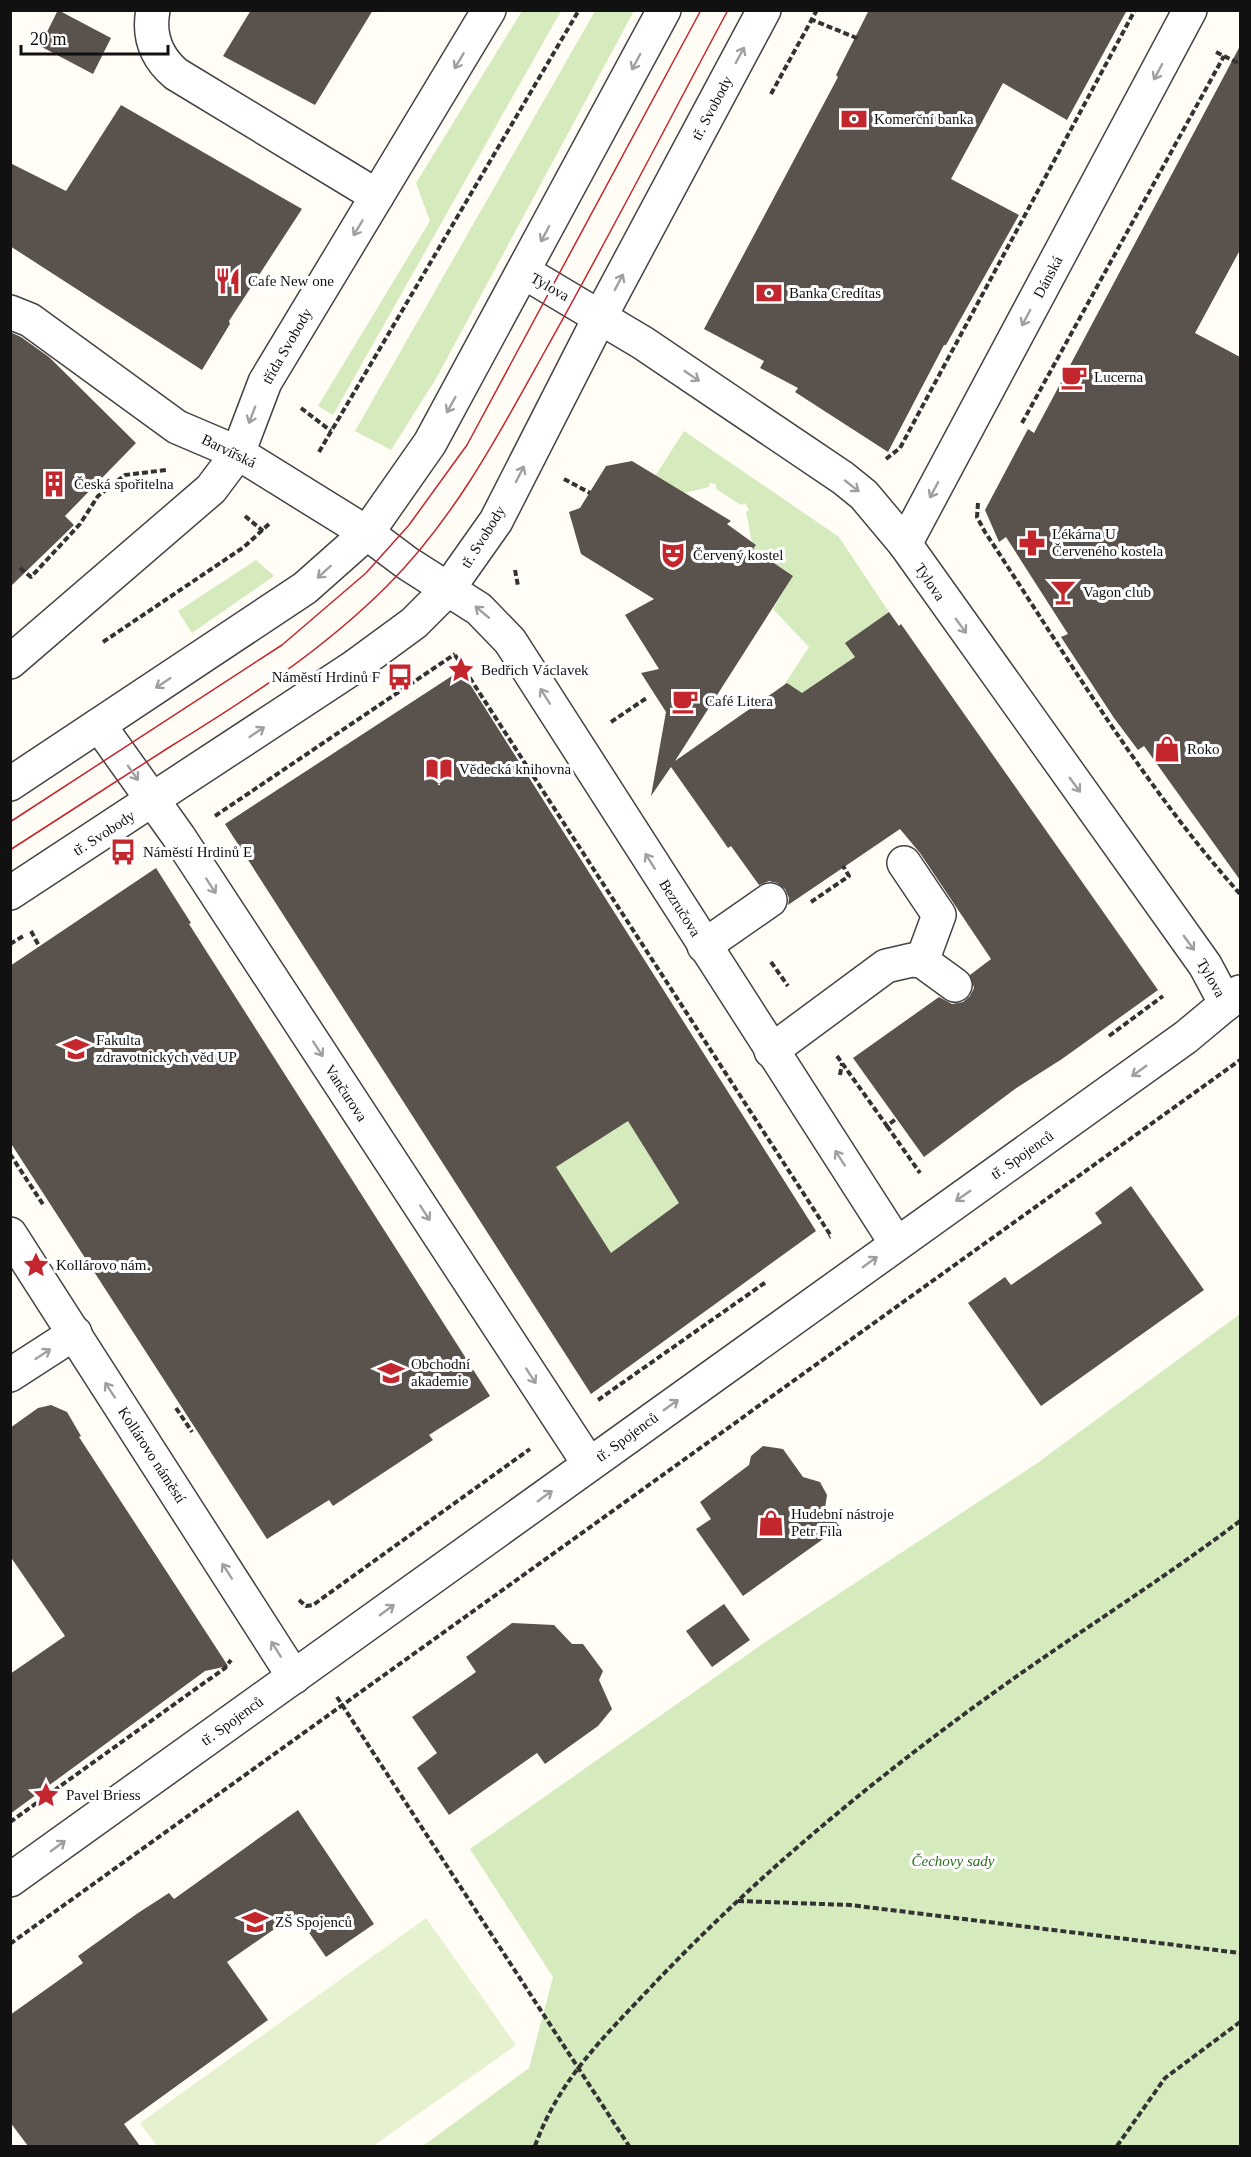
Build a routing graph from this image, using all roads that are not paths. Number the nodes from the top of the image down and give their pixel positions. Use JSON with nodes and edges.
{"nodes":[{"id":1,"x":153,"y":10,"type":"edge"},
{"id":2,"x":489,"y":10,"type":"edge"},
{"id":3,"x":664,"y":10,"type":"edge"},
{"id":4,"x":764,"y":10,"type":"edge"},
{"id":5,"x":1188,"y":15,"type":"edge"},
{"id":6,"x":377,"y":196,"type":"junction"},
{"id":7,"x":524,"y":272,"type":"junction"},
{"id":8,"x":10,"y":312,"type":"edge"},
{"id":9,"x":600,"y":317,"type":"junction"},
{"id":10,"x":238,"y":453,"type":"junction"},
{"id":11,"x":367,"y":533,"type":"junction"},
{"id":12,"x":905,"y":544,"type":"junction"},
{"id":13,"x":448,"y":589,"type":"junction"},
{"id":14,"x":12,"y":660,"type":"edge"},
{"id":15,"x":99,"y":725,"type":"junction"},
{"id":16,"x":10,"y":784,"type":"edge"},
{"id":17,"x":153,"y":801,"type":"junction"},
{"id":18,"x":904,"y":863,"type":"dead end"},
{"id":19,"x":10,"y":893,"type":"edge"},
{"id":20,"x":770,"y":900,"type":"dead end"},
{"id":21,"x":704,"y":946,"type":"junction"},
{"id":22,"x":922,"y":961,"type":"junction"},
{"id":23,"x":955,"y":985,"type":"dead end"},
{"id":24,"x":1233,"y":998,"type":"edge"},
{"id":25,"x":771,"y":1051,"type":"junction"},
{"id":26,"x":10,"y":1234,"type":"edge"},
{"id":27,"x":896,"y":1243,"type":"junction"},
{"id":28,"x":75,"y":1333,"type":"junction"},
{"id":29,"x":10,"y":1375,"type":"edge"},
{"id":30,"x":589,"y":1464,"type":"junction"},
{"id":31,"x":294,"y":1677,"type":"junction"},
{"id":32,"x":10,"y":1880,"type":"edge"}],
"edges":[{"from":1,"to":6,"type":"street"},
{"from":2,"to":6,"type":"street","name":"třída Svobody","one_way":true},
{"from":3,"to":7,"type":"street","one_way":true},
{"from":9,"to":4,"type":"street","name":"tř. Svobody","one_way":true},
{"from":5,"to":12,"type":"street","name":"Dánská","one_way":true},
{"from":6,"to":10,"type":"street","name":"třída Svobody","one_way":true},
{"from":7,"to":9,"type":"street","name":"Tylova"},
{"from":7,"to":11,"type":"street","one_way":true},
{"from":8,"to":10,"type":"street","name":"Barvířská"},
{"from":9,"to":12,"type":"street","name":"Tylova","one_way":true},
{"from":13,"to":9,"type":"street","name":"tř. Svobody","one_way":true},
{"from":10,"to":11,"type":"street","name":"Barvířská"},
{"from":10,"to":14,"type":"street","name":"třída Svobody"},
{"from":11,"to":13,"type":"street","name":"Barvířská"},
{"from":11,"to":15,"type":"street","one_way":true},
{"from":12,"to":24,"type":"street","name":"Tylova","one_way":true},
{"from":17,"to":13,"type":"street","name":"tř. Svobody","one_way":true},
{"from":21,"to":13,"type":"street","name":"Bezručova","one_way":true},
{"from":15,"to":16,"type":"street"},
{"from":15,"to":17,"type":"street","name":"Vančurova","one_way":true},
{"from":17,"to":19,"type":"street","name":"tř. Svobody"},
{"from":17,"to":30,"type":"street","name":"Vančurova","one_way":true},
{"from":18,"to":22,"type":"street"},
{"from":20,"to":21,"type":"street"},
{"from":21,"to":25,"type":"street","name":"Bezručova"},
{"from":22,"to":23,"type":"street"},
{"from":22,"to":25,"type":"street"},
{"from":24,"to":27,"type":"street","name":"tř. Spojenců","one_way":true},
{"from":27,"to":25,"type":"street","name":"Bezručova","one_way":true},
{"from":26,"to":28,"type":"street","name":"Kollárovo náměstí"},
{"from":30,"to":27,"type":"street","name":"tř. Spojenců","one_way":true},
{"from":29,"to":28,"type":"street","one_way":true},
{"from":31,"to":28,"type":"street","name":"Kollárovo náměstí","one_way":true},
{"from":31,"to":30,"type":"street","name":"tř. Spojenců","one_way":true},
{"from":32,"to":31,"type":"street","name":"tř. Spojenců","one_way":true}]}
